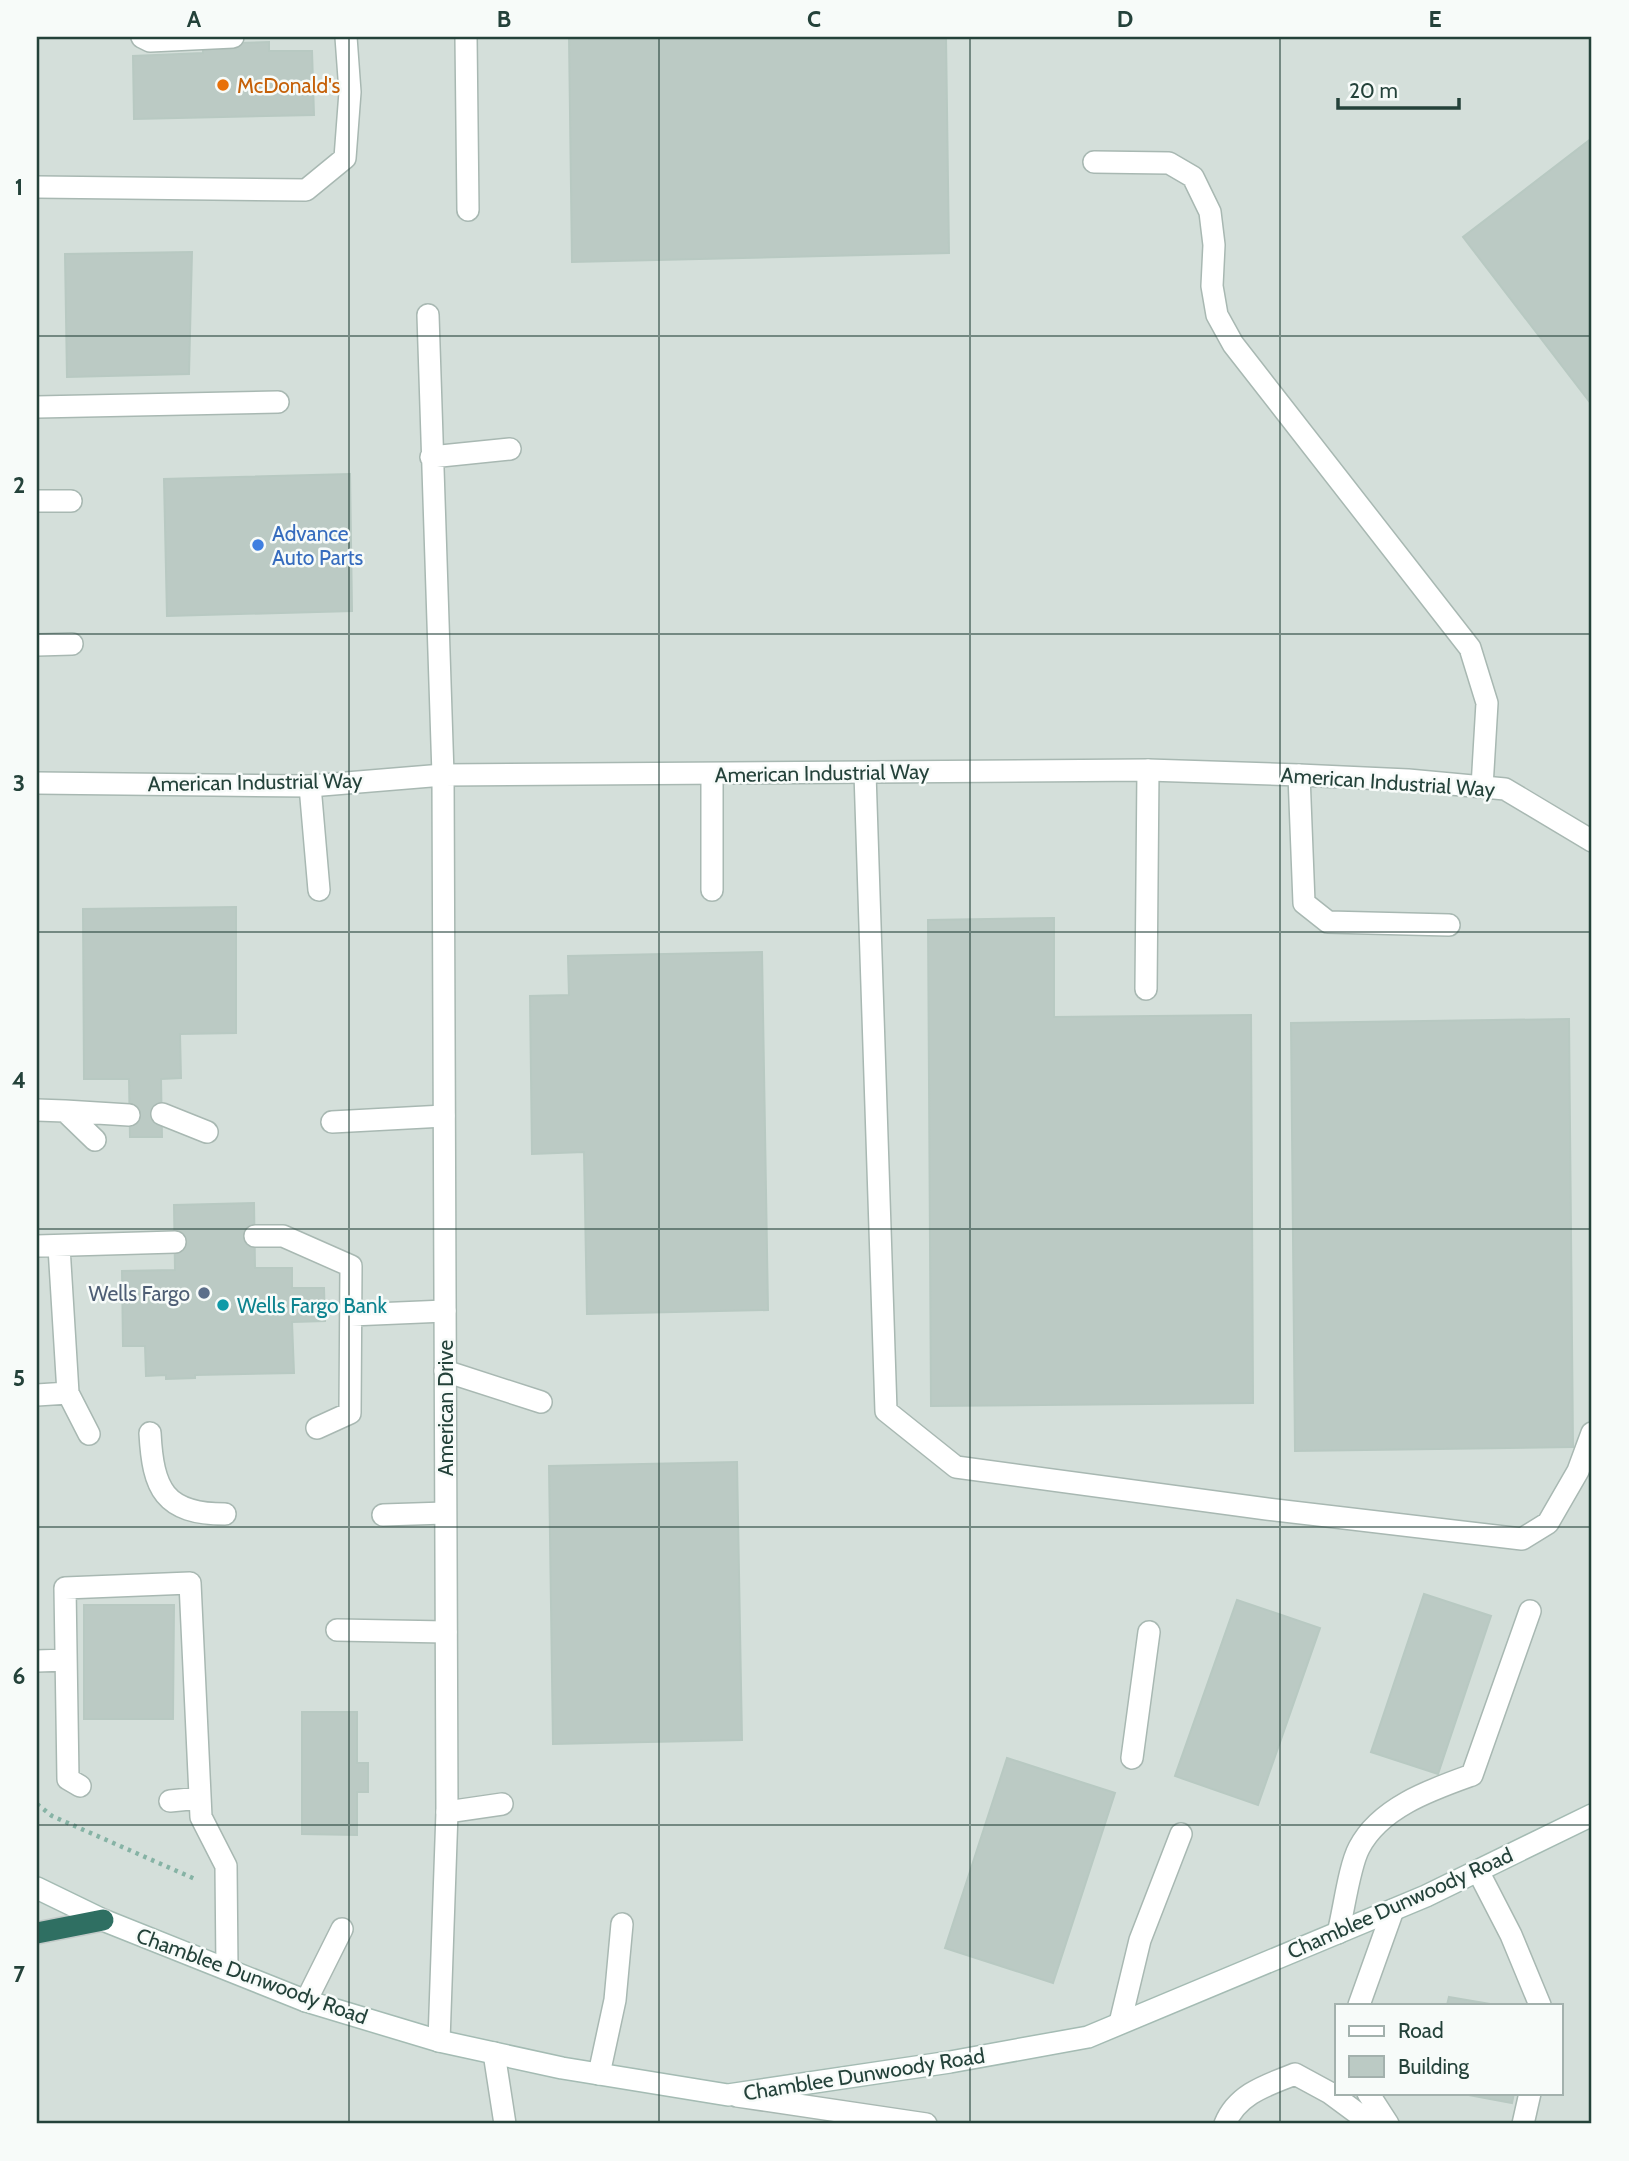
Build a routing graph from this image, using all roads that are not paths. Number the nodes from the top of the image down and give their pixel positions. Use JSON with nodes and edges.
{"nodes":[{"id":1,"x":142,"y":37,"type":"edge"},
{"id":2,"x":233,"y":37,"type":"edge"},
{"id":3,"x":346,"y":37,"type":"edge"},
{"id":4,"x":466,"y":37,"type":"edge"},
{"id":5,"x":1094,"y":162,"type":"dead end"},
{"id":6,"x":37,"y":187,"type":"edge"},
{"id":7,"x":468,"y":210,"type":"dead end"},
{"id":8,"x":428,"y":315,"type":"dead end"},
{"id":9,"x":278,"y":402,"type":"dead end"},
{"id":10,"x":37,"y":407,"type":"edge"},
{"id":11,"x":510,"y":449,"type":"dead end"},
{"id":12,"x":431,"y":457,"type":"junction"},
{"id":13,"x":71,"y":500,"type":"dead end"},
{"id":14,"x":37,"y":501,"type":"edge"},
{"id":15,"x":72,"y":643,"type":"dead end"},
{"id":16,"x":37,"y":645,"type":"edge"},
{"id":17,"x":1148,"y":770,"type":"junction"},
{"id":18,"x":865,"y":772,"type":"junction"},
{"id":19,"x":712,"y":774,"type":"junction"},
{"id":20,"x":443,"y":775,"type":"junction"},
{"id":21,"x":1299,"y":775,"type":"junction"},
{"id":22,"x":37,"y":783,"type":"edge"},
{"id":23,"x":310,"y":786,"type":"junction"},
{"id":24,"x":1482,"y":787,"type":"junction"},
{"id":25,"x":1592,"y":841,"type":"edge"},
{"id":26,"x":319,"y":890,"type":"dead end"},
{"id":27,"x":712,"y":890,"type":"dead end"},
{"id":28,"x":1449,"y":925,"type":"dead end"},
{"id":29,"x":1146,"y":989,"type":"dead end"},
{"id":30,"x":37,"y":1110,"type":"edge"},
{"id":31,"x":65,"y":1111,"type":"junction"},
{"id":32,"x":162,"y":1114,"type":"dead end"},
{"id":33,"x":130,"y":1115,"type":"dead end"},
{"id":34,"x":444,"y":1116,"type":"junction"},
{"id":35,"x":332,"y":1122,"type":"dead end"},
{"id":36,"x":207,"y":1132,"type":"dead end"},
{"id":37,"x":95,"y":1140,"type":"dead end"},
{"id":38,"x":255,"y":1236,"type":"dead end"},
{"id":39,"x":175,"y":1242,"type":"dead end"},
{"id":40,"x":37,"y":1246,"type":"edge"},
{"id":41,"x":59,"y":1247,"type":"junction"},
{"id":42,"x":444,"y":1311,"type":"junction"},
{"id":43,"x":351,"y":1315,"type":"junction"},
{"id":44,"x":445,"y":1371,"type":"junction"},
{"id":45,"x":68,"y":1393,"type":"junction"},
{"id":46,"x":37,"y":1395,"type":"edge"},
{"id":47,"x":541,"y":1402,"type":"dead end"},
{"id":48,"x":317,"y":1428,"type":"dead end"},
{"id":49,"x":150,"y":1433,"type":"dead end"},
{"id":50,"x":1592,"y":1433,"type":"edge"},
{"id":51,"x":89,"y":1434,"type":"dead end"},
{"id":52,"x":445,"y":1513,"type":"junction"},
{"id":53,"x":225,"y":1514,"type":"dead end"},
{"id":54,"x":383,"y":1515,"type":"dead end"},
{"id":55,"x":1530,"y":1611,"type":"dead end"},
{"id":56,"x":337,"y":1630,"type":"dead end"},
{"id":57,"x":446,"y":1632,"type":"junction"},
{"id":58,"x":1149,"y":1632,"type":"dead end"},
{"id":59,"x":66,"y":1660,"type":"junction"},
{"id":60,"x":37,"y":1661,"type":"edge"},
{"id":61,"x":1132,"y":1758,"type":"dead end"},
{"id":62,"x":80,"y":1786,"type":"dead end"},
{"id":63,"x":200,"y":1798,"type":"junction"},
{"id":64,"x":170,"y":1801,"type":"dead end"},
{"id":65,"x":502,"y":1804,"type":"dead end"},
{"id":66,"x":447,"y":1812,"type":"junction"},
{"id":67,"x":1592,"y":1815,"type":"edge"},
{"id":68,"x":1181,"y":1834,"type":"dead end"},
{"id":69,"x":1478,"y":1871,"type":"junction"},
{"id":70,"x":37,"y":1888,"type":"edge"},
{"id":71,"x":1393,"y":1910,"type":"junction"},
{"id":72,"x":103,"y":1920,"type":"junction"},
{"id":73,"x":622,"y":1924,"type":"dead end"},
{"id":74,"x":341,"y":1929,"type":"dead end"},
{"id":75,"x":37,"y":1933,"type":"edge"},
{"id":76,"x":1338,"y":1933,"type":"junction"},
{"id":77,"x":227,"y":1968,"type":"junction"},
{"id":78,"x":306,"y":2001,"type":"junction"},
{"id":79,"x":1359,"y":2004,"type":"edge"},
{"id":80,"x":1540,"y":2004,"type":"edge"},
{"id":81,"x":1120,"y":2023,"type":"junction"},
{"id":82,"x":439,"y":2041,"type":"junction"},
{"id":83,"x":494,"y":2053,"type":"junction"},
{"id":84,"x":599,"y":2074,"type":"junction"},
{"id":85,"x":1369,"y":2094,"type":"edge"},
{"id":86,"x":1530,"y":2094,"type":"edge"},
{"id":87,"x":728,"y":2095,"type":"junction"},
{"id":88,"x":505,"y":2124,"type":"edge"},
{"id":89,"x":926,"y":2124,"type":"edge"},
{"id":90,"x":1226,"y":2124,"type":"edge"},
{"id":91,"x":1372,"y":2124,"type":"edge"},
{"id":92,"x":1388,"y":2124,"type":"edge"},
{"id":93,"x":1523,"y":2124,"type":"edge"}],
"edges":[{"from":1,"to":2,"type":"street"},
{"from":3,"to":6,"type":"street"},
{"from":4,"to":7,"type":"street"},
{"from":5,"to":24,"type":"street"},
{"from":8,"to":12,"type":"street","name":"American Drive"},
{"from":9,"to":10,"type":"street"},
{"from":11,"to":12,"type":"street"},
{"from":12,"to":20,"type":"street","name":"American Drive"},
{"from":13,"to":14,"type":"street"},
{"from":15,"to":16,"type":"street"},
{"from":17,"to":18,"type":"street","name":"American Industrial Way"},
{"from":17,"to":21,"type":"street","name":"American Industrial Way"},
{"from":17,"to":29,"type":"street"},
{"from":18,"to":19,"type":"street","name":"American Industrial Way"},
{"from":18,"to":50,"type":"street"},
{"from":19,"to":20,"type":"street","name":"American Industrial Way"},
{"from":19,"to":27,"type":"street"},
{"from":20,"to":23,"type":"street","name":"American Industrial Way"},
{"from":20,"to":34,"type":"street","name":"American Drive"},
{"from":21,"to":24,"type":"street","name":"American Industrial Way"},
{"from":21,"to":28,"type":"street"},
{"from":22,"to":23,"type":"street","name":"American Industrial Way"},
{"from":23,"to":26,"type":"street"},
{"from":24,"to":25,"type":"street","name":"American Industrial Way"},
{"from":30,"to":31,"type":"street"},
{"from":31,"to":33,"type":"street"},
{"from":31,"to":37,"type":"street"},
{"from":32,"to":36,"type":"street"},
{"from":34,"to":35,"type":"street"},
{"from":34,"to":42,"type":"street","name":"American Drive"},
{"from":38,"to":43,"type":"street"},
{"from":39,"to":41,"type":"street"},
{"from":40,"to":41,"type":"street"},
{"from":41,"to":45,"type":"street"},
{"from":42,"to":43,"type":"street"},
{"from":42,"to":44,"type":"street","name":"American Drive"},
{"from":43,"to":48,"type":"street"},
{"from":44,"to":47,"type":"street"},
{"from":44,"to":52,"type":"street","name":"American Drive"},
{"from":45,"to":46,"type":"street"},
{"from":45,"to":51,"type":"street"},
{"from":49,"to":53,"type":"street"},
{"from":52,"to":54,"type":"street"},
{"from":52,"to":57,"type":"street","name":"American Drive"},
{"from":55,"to":76,"type":"street"},
{"from":56,"to":57,"type":"street"},
{"from":57,"to":66,"type":"street","name":"American Drive"},
{"from":58,"to":61,"type":"street"},
{"from":59,"to":60,"type":"street"},
{"from":59,"to":62,"type":"street"},
{"from":59,"to":63,"type":"street"},
{"from":63,"to":64,"type":"street"},
{"from":63,"to":77,"type":"street"},
{"from":65,"to":66,"type":"street"},
{"from":66,"to":82,"type":"street","name":"American Drive"},
{"from":67,"to":69,"type":"street","name":"Chamblee Dunwoody Road"},
{"from":68,"to":81,"type":"street"},
{"from":69,"to":71,"type":"street","name":"Chamblee Dunwoody Road"},
{"from":69,"to":80,"type":"street"},
{"from":70,"to":72,"type":"street","name":"Chamblee Dunwoody Road"},
{"from":71,"to":76,"type":"street","name":"Chamblee Dunwoody Road"},
{"from":71,"to":79,"type":"street"},
{"from":72,"to":75,"type":"highway"},
{"from":72,"to":77,"type":"street","name":"Chamblee Dunwoody Road"},
{"from":73,"to":84,"type":"street"},
{"from":74,"to":78,"type":"street"},
{"from":76,"to":81,"type":"street","name":"Chamblee Dunwoody Road"},
{"from":77,"to":78,"type":"street","name":"Chamblee Dunwoody Road"},
{"from":78,"to":82,"type":"street","name":"Chamblee Dunwoody Road"},
{"from":81,"to":87,"type":"street","name":"Chamblee Dunwoody Road"},
{"from":82,"to":83,"type":"street","name":"Chamblee Dunwoody Road"},
{"from":83,"to":84,"type":"street","name":"Chamblee Dunwoody Road"},
{"from":83,"to":88,"type":"street"},
{"from":84,"to":87,"type":"street","name":"Chamblee Dunwoody Road"},
{"from":85,"to":92,"type":"street"},
{"from":86,"to":93,"type":"street"},
{"from":87,"to":89,"type":"street"},
{"from":90,"to":91,"type":"street"}]}
